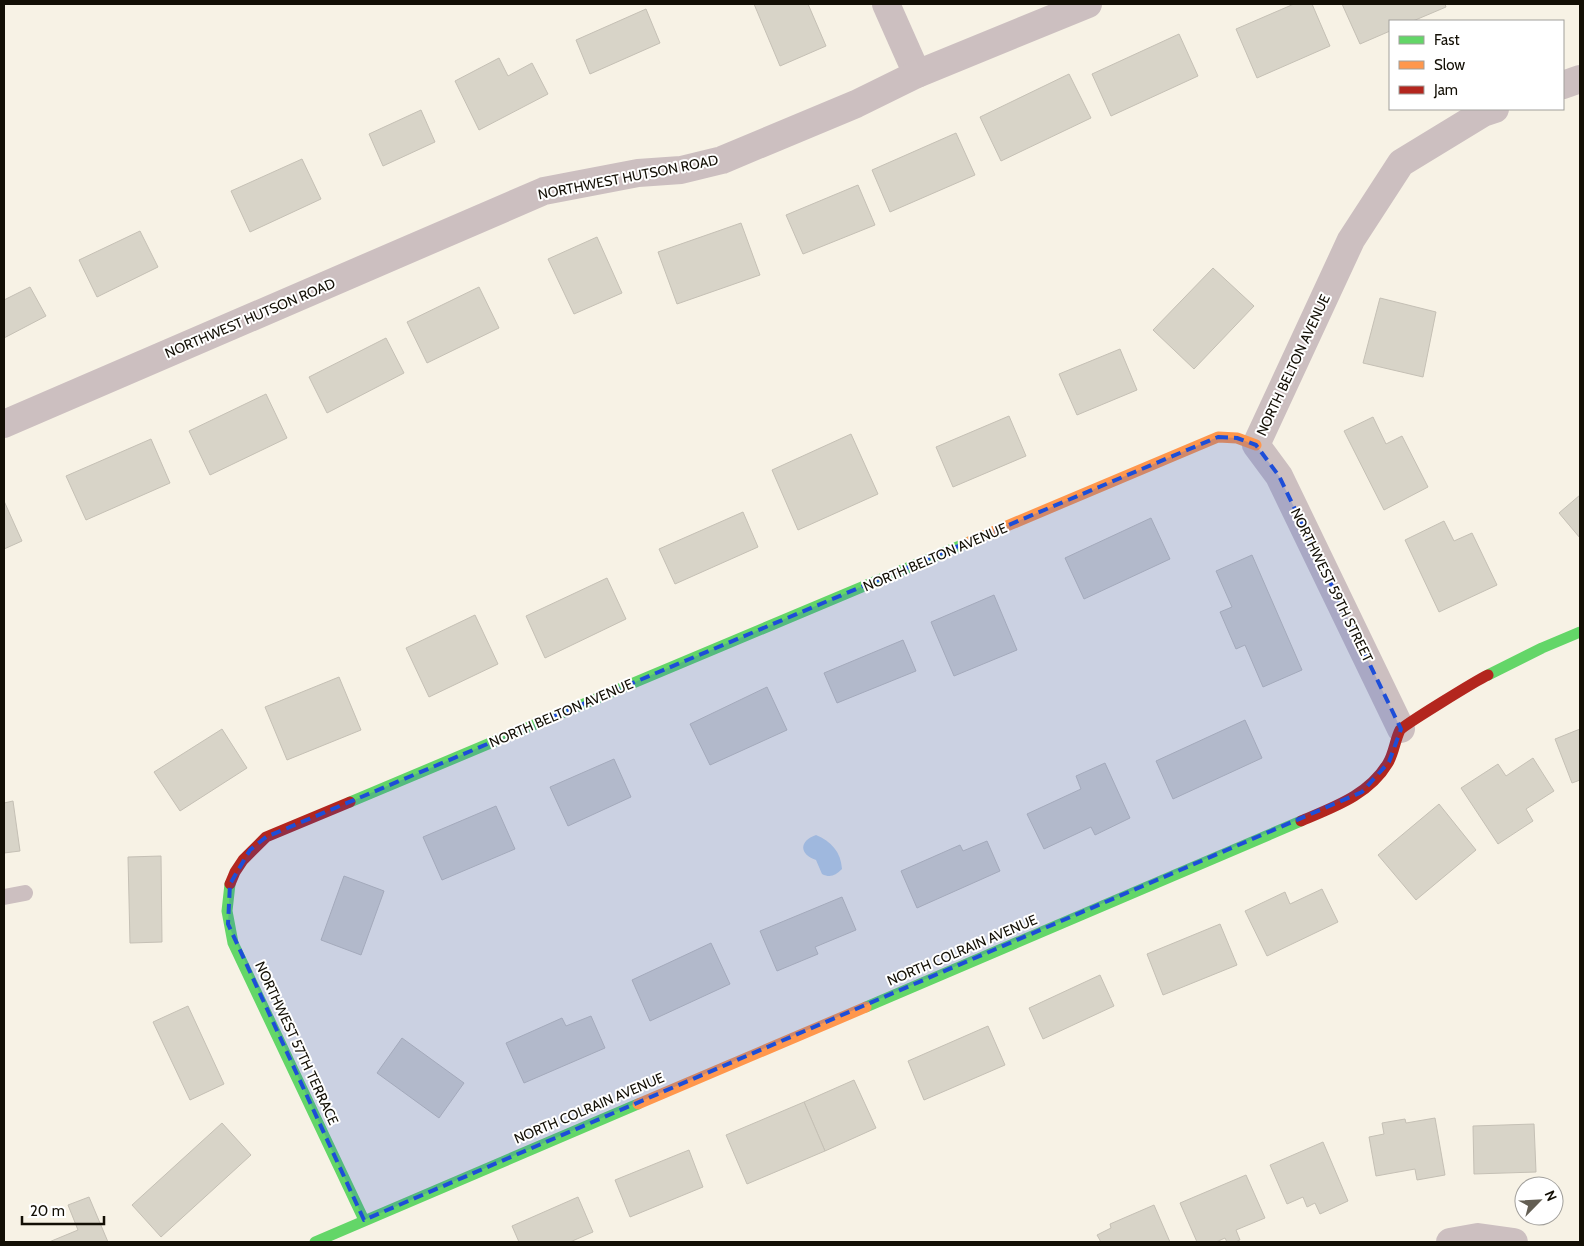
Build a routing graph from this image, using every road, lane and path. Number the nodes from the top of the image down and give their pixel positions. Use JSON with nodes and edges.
{"nodes":[{"id":1,"x":886,"y":4,"type":"edge"},
{"id":2,"x":1088,"y":4,"type":"edge"},
{"id":3,"x":916,"y":74,"type":"junction"},
{"id":4,"x":1580,"y":78,"type":"edge"},
{"id":5,"x":1564,"y":85,"type":"edge"},
{"id":6,"x":1492,"y":110,"type":"edge"},
{"id":7,"x":4,"y":424,"type":"edge"},
{"id":8,"x":1256,"y":445,"type":"junction"},
{"id":9,"x":1580,"y":632,"type":"edge"},
{"id":10,"x":1401,"y":729,"type":"junction"},
{"id":11,"x":235,"y":873,"type":"joint"},
{"id":12,"x":26,"y":893,"type":"dead end"},
{"id":13,"x":4,"y":897,"type":"edge"},
{"id":14,"x":364,"y":1220,"type":"junction"},
{"id":15,"x":315,"y":1242,"type":"edge"},
{"id":16,"x":1450,"y":1242,"type":"edge"},
{"id":17,"x":1514,"y":1242,"type":"edge"}],
"edges":[{"from":1,"to":3,"type":"street"},
{"from":2,"to":3,"type":"street","name":"NORTHWEST HUTSON ROAD"},
{"from":3,"to":7,"type":"street","name":"NORTHWEST HUTSON ROAD"},
{"from":4,"to":5,"type":"street"},
{"from":6,"to":8,"type":"street","name":"NORTH BELTON AVENUE"},
{"from":8,"to":10,"type":"street","name":"NORTHWEST 59TH STREET"},
{"from":8,"to":11,"type":"street","name":"NORTH BELTON AVENUE"},
{"from":9,"to":10,"type":"street"},
{"from":10,"to":14,"type":"street","name":"NORTH COLRAIN AVENUE"},
{"from":11,"to":14,"type":"street","name":"NORTHWEST 57TH TERRACE"},
{"from":12,"to":13,"type":"lane"},
{"from":14,"to":15,"type":"street","name":"NORTH COLRAIN AVENUE"},
{"from":16,"to":17,"type":"street"}]}
